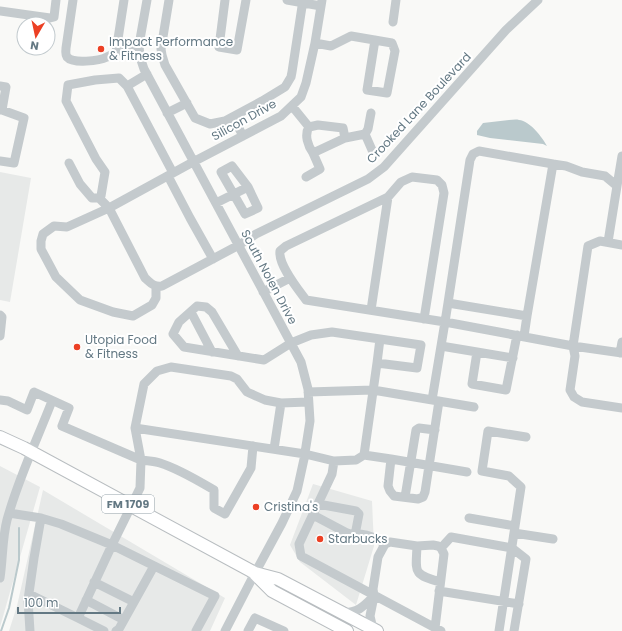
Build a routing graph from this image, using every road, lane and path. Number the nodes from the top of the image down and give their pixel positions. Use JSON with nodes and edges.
{"nodes":[{"id":1,"x":56,"y":0,"type":"edge"},
{"id":2,"x":73,"y":0,"type":"edge"},
{"id":3,"x":124,"y":0,"type":"edge"},
{"id":4,"x":147,"y":0,"type":"edge"},
{"id":5,"x":169,"y":0,"type":"edge"},
{"id":6,"x":226,"y":0,"type":"edge"},
{"id":7,"x":246,"y":0,"type":"edge"},
{"id":8,"x":287,"y":0,"type":"edge"},
{"id":9,"x":396,"y":0,"type":"edge"},
{"id":10,"x":303,"y":1,"type":"edge"},
{"id":11,"x":535,"y":2,"type":"edge"},
{"id":12,"x":321,"y":3,"type":"edge"},
{"id":13,"x":0,"y":11,"type":"edge"},
{"id":14,"x":393,"y":22,"type":"dead end"},
{"id":15,"x":375,"y":40,"type":"junction"},
{"id":16,"x":315,"y":43,"type":"junction"},
{"id":17,"x":139,"y":45,"type":"junction"},
{"id":18,"x":116,"y":52,"type":"junction"},
{"id":19,"x":147,"y":74,"type":"junction"},
{"id":20,"x":0,"y":86,"type":"edge"},
{"id":21,"x":127,"y":86,"type":"junction"},
{"id":22,"x":187,"y":103,"type":"junction"},
{"id":23,"x":292,"y":106,"type":"junction"},
{"id":24,"x":1,"y":110,"type":"edge"},
{"id":25,"x":167,"y":113,"type":"junction"},
{"id":26,"x":371,"y":113,"type":"dead end"},
{"id":27,"x":233,"y":117,"type":"junction"},
{"id":28,"x":309,"y":127,"type":"junction"},
{"id":29,"x":366,"y":134,"type":"junction"},
{"id":30,"x":243,"y":136,"type":"junction"},
{"id":31,"x":345,"y":138,"type":"junction"},
{"id":32,"x":372,"y":150,"type":"dead end"},
{"id":33,"x":313,"y":153,"type":"junction"},
{"id":34,"x":622,"y":156,"type":"edge"},
{"id":35,"x":0,"y":160,"type":"edge"},
{"id":36,"x":193,"y":162,"type":"junction"},
{"id":37,"x":69,"y":163,"type":"dead end"},
{"id":38,"x":553,"y":164,"type":"junction"},
{"id":39,"x":171,"y":174,"type":"junction"},
{"id":40,"x":306,"y":177,"type":"dead end"},
{"id":41,"x":617,"y":186,"type":"junction"},
{"id":42,"x":248,"y":187,"type":"junction"},
{"id":43,"x":234,"y":194,"type":"junction"},
{"id":44,"x":388,"y":197,"type":"junction"},
{"id":45,"x":99,"y":198,"type":"junction"},
{"id":46,"x":618,"y":200,"type":"edge"},
{"id":47,"x":216,"y":203,"type":"junction"},
{"id":48,"x":109,"y":208,"type":"junction"},
{"id":49,"x":608,"y":242,"type":"junction"},
{"id":50,"x":239,"y":245,"type":"junction"},
{"id":51,"x":622,"y":245,"type":"edge"},
{"id":52,"x":213,"y":259,"type":"junction"},
{"id":53,"x":290,"y":278,"type":"junction"},
{"id":54,"x":156,"y":287,"type":"junction"},
{"id":55,"x":263,"y":292,"type":"junction"},
{"id":56,"x":448,"y":303,"type":"junction"},
{"id":57,"x":371,"y":310,"type":"junction"},
{"id":58,"x":191,"y":312,"type":"junction"},
{"id":59,"x":0,"y":315,"type":"edge"},
{"id":60,"x":527,"y":316,"type":"junction"},
{"id":61,"x":424,"y":319,"type":"junction"},
{"id":62,"x":445,"y":322,"type":"junction"},
{"id":63,"x":0,"y":336,"type":"edge"},
{"id":64,"x":520,"y":336,"type":"junction"},
{"id":65,"x":380,"y":339,"type":"junction"},
{"id":66,"x":622,"y":342,"type":"edge"},
{"id":67,"x":291,"y":343,"type":"junction"},
{"id":68,"x":441,"y":346,"type":"junction"},
{"id":69,"x":573,"y":346,"type":"junction"},
{"id":70,"x":212,"y":352,"type":"junction"},
{"id":71,"x":477,"y":352,"type":"junction"},
{"id":72,"x":621,"y":353,"type":"edge"},
{"id":73,"x":238,"y":356,"type":"junction"},
{"id":74,"x":513,"y":358,"type":"junction"},
{"id":75,"x":377,"y":363,"type":"junction"},
{"id":76,"x":374,"y":390,"type":"junction"},
{"id":77,"x":308,"y":392,"type":"junction"},
{"id":78,"x":0,"y":400,"type":"edge"},
{"id":79,"x":52,"y":400,"type":"junction"},
{"id":80,"x":436,"y":401,"type":"junction"},
{"id":81,"x":308,"y":402,"type":"junction"},
{"id":82,"x":281,"y":403,"type":"junction"},
{"id":83,"x":474,"y":407,"type":"dead end"},
{"id":84,"x":622,"y":408,"type":"edge"},
{"id":85,"x":135,"y":428,"type":"junction"},
{"id":86,"x":435,"y":430,"type":"junction"},
{"id":87,"x":0,"y":436,"type":"edge"},
{"id":88,"x":526,"y":437,"type":"dead end"},
{"id":89,"x":253,"y":446,"type":"junction"},
{"id":90,"x":274,"y":449,"type":"junction"},
{"id":91,"x":32,"y":452,"type":"junction"},
{"id":92,"x":305,"y":454,"type":"junction"},
{"id":93,"x":364,"y":455,"type":"junction"},
{"id":94,"x":141,"y":460,"type":"junction"},
{"id":95,"x":392,"y":460,"type":"junction"},
{"id":96,"x":334,"y":461,"type":"junction"},
{"id":97,"x":410,"y":462,"type":"junction"},
{"id":98,"x":430,"y":465,"type":"junction"},
{"id":99,"x":467,"y":472,"type":"dead end"},
{"id":100,"x":405,"y":497,"type":"junction"},
{"id":101,"x":318,"y":504,"type":"junction"},
{"id":102,"x":130,"y":506,"type":"junction"},
{"id":103,"x":10,"y":513,"type":"junction"},
{"id":104,"x":313,"y":515,"type":"junction"},
{"id":105,"x":41,"y":518,"type":"junction"},
{"id":106,"x":468,"y":518,"type":"dead end"},
{"id":107,"x":515,"y":530,"type":"junction"},
{"id":108,"x":356,"y":535,"type":"junction"},
{"id":109,"x":553,"y":539,"type":"dead end"},
{"id":110,"x":385,"y":544,"type":"junction"},
{"id":111,"x":112,"y":546,"type":"junction"},
{"id":112,"x":417,"y":546,"type":"junction"},
{"id":113,"x":442,"y":548,"type":"junction"},
{"id":114,"x":512,"y":548,"type":"junction"},
{"id":115,"x":1,"y":555,"type":"edge"},
{"id":116,"x":154,"y":566,"type":"junction"},
{"id":117,"x":255,"y":573,"type":"junction"},
{"id":118,"x":0,"y":578,"type":"edge"},
{"id":119,"x":94,"y":582,"type":"junction"},
{"id":120,"x":440,"y":587,"type":"junction"},
{"id":121,"x":29,"y":594,"type":"junction"},
{"id":122,"x":374,"y":596,"type":"junction"},
{"id":123,"x":86,"y":600,"type":"junction"},
{"id":124,"x":134,"y":602,"type":"junction"},
{"id":125,"x":503,"y":602,"type":"junction"},
{"id":126,"x":519,"y":604,"type":"junction"},
{"id":127,"x":343,"y":613,"type":"junction"},
{"id":128,"x":78,"y":618,"type":"junction"},
{"id":129,"x":124,"y":620,"type":"junction"},
{"id":130,"x":438,"y":629,"type":"edge"},
{"id":131,"x":375,"y":630,"type":"edge"},
{"id":132,"x":30,"y":631,"type":"edge"},
{"id":133,"x":104,"y":631,"type":"edge"},
{"id":134,"x":116,"y":631,"type":"edge"},
{"id":135,"x":196,"y":631,"type":"edge"},
{"id":136,"x":225,"y":631,"type":"edge"},
{"id":137,"x":248,"y":631,"type":"edge"},
{"id":138,"x":284,"y":631,"type":"edge"},
{"id":139,"x":347,"y":631,"type":"edge"},
{"id":140,"x":498,"y":631,"type":"edge"},
{"id":141,"x":514,"y":631,"type":"edge"}],
"edges":[{"from":1,"to":13,"type":"street"},
{"from":2,"to":18,"type":"street"},
{"from":3,"to":18,"type":"street"},
{"from":4,"to":17,"type":"street","name":"South Nolen Drive"},
{"from":5,"to":22,"type":"street"},
{"from":6,"to":7,"type":"street"},
{"from":8,"to":10,"type":"street"},
{"from":9,"to":14,"type":"street"},
{"from":10,"to":12,"type":"street"},
{"from":10,"to":27,"type":"street"},
{"from":11,"to":50,"type":"street","name":"Crooked Lane Boulevard"},
{"from":12,"to":16,"type":"street","name":"Silicon Drive"},
{"from":15,"to":15,"type":"street"},
{"from":15,"to":16,"type":"street"},
{"from":16,"to":23,"type":"street","name":"Silicon Drive"},
{"from":17,"to":18,"type":"street"},
{"from":17,"to":19,"type":"street","name":"South Nolen Drive"},
{"from":19,"to":21,"type":"street"},
{"from":19,"to":25,"type":"street","name":"South Nolen Drive"},
{"from":20,"to":24,"type":"street"},
{"from":21,"to":39,"type":"street"},
{"from":21,"to":45,"type":"street"},
{"from":22,"to":25,"type":"street"},
{"from":22,"to":27,"type":"street"},
{"from":23,"to":28,"type":"street"},
{"from":23,"to":30,"type":"street","name":"Silicon Drive"},
{"from":24,"to":35,"type":"street"},
{"from":25,"to":36,"type":"street","name":"South Nolen Drive"},
{"from":26,"to":29,"type":"street"},
{"from":27,"to":30,"type":"street"},
{"from":28,"to":31,"type":"street"},
{"from":28,"to":33,"type":"street"},
{"from":29,"to":31,"type":"street"},
{"from":29,"to":32,"type":"street"},
{"from":30,"to":36,"type":"street","name":"Silicon Drive"},
{"from":31,"to":33,"type":"street"},
{"from":33,"to":40,"type":"street"},
{"from":34,"to":41,"type":"street"},
{"from":36,"to":39,"type":"street","name":"Silicon Drive"},
{"from":36,"to":47,"type":"street","name":"South Nolen Drive"},
{"from":37,"to":45,"type":"street"},
{"from":38,"to":41,"type":"street"},
{"from":38,"to":56,"type":"street"},
{"from":38,"to":60,"type":"street"},
{"from":39,"to":48,"type":"street","name":"Silicon Drive"},
{"from":39,"to":52,"type":"street"},
{"from":41,"to":46,"type":"street"},
{"from":42,"to":43,"type":"street"},
{"from":42,"to":43,"type":"street"},
{"from":42,"to":43,"type":"street"},
{"from":43,"to":47,"type":"street"},
{"from":44,"to":53,"type":"street"},
{"from":44,"to":57,"type":"street"},
{"from":44,"to":61,"type":"street"},
{"from":45,"to":48,"type":"street"},
{"from":46,"to":49,"type":"street"},
{"from":47,"to":50,"type":"street","name":"South Nolen Drive"},
{"from":48,"to":54,"type":"street"},
{"from":48,"to":54,"type":"street","name":"Silicon Drive"},
{"from":49,"to":51,"type":"street"},
{"from":49,"to":69,"type":"street"},
{"from":50,"to":52,"type":"street","name":"Crooked Lane Boulevard"},
{"from":50,"to":55,"type":"street","name":"South Nolen Drive"},
{"from":52,"to":54,"type":"street","name":"Crooked Lane Boulevard"},
{"from":53,"to":55,"type":"street"},
{"from":53,"to":57,"type":"street"},
{"from":55,"to":67,"type":"street","name":"South Nolen Drive"},
{"from":56,"to":60,"type":"street"},
{"from":56,"to":62,"type":"street"},
{"from":57,"to":61,"type":"street"},
{"from":58,"to":70,"type":"street"},
{"from":58,"to":70,"type":"street"},
{"from":58,"to":73,"type":"street"},
{"from":59,"to":63,"type":"street"},
{"from":60,"to":64,"type":"street"},
{"from":61,"to":62,"type":"street"},
{"from":62,"to":64,"type":"street"},
{"from":62,"to":68,"type":"street"},
{"from":64,"to":69,"type":"street"},
{"from":64,"to":74,"type":"street"},
{"from":65,"to":67,"type":"street"},
{"from":65,"to":75,"type":"street"},
{"from":65,"to":75,"type":"street"},
{"from":66,"to":72,"type":"street"},
{"from":67,"to":73,"type":"street"},
{"from":67,"to":77,"type":"street","name":"South Nolen Drive"},
{"from":68,"to":71,"type":"street"},
{"from":68,"to":80,"type":"street"},
{"from":69,"to":72,"type":"street"},
{"from":69,"to":84,"type":"street"},
{"from":70,"to":73,"type":"street"},
{"from":71,"to":74,"type":"street"},
{"from":71,"to":74,"type":"street"},
{"from":75,"to":76,"type":"street"},
{"from":76,"to":77,"type":"street"},
{"from":76,"to":80,"type":"street"},
{"from":76,"to":93,"type":"street"},
{"from":77,"to":81,"type":"street","name":"South Nolen Drive"},
{"from":78,"to":79,"type":"street"},
{"from":79,"to":91,"type":"street"},
{"from":79,"to":94,"type":"street"},
{"from":80,"to":83,"type":"street"},
{"from":80,"to":86,"type":"street"},
{"from":81,"to":82,"type":"street"},
{"from":81,"to":92,"type":"street","name":"South Nolen Drive"},
{"from":82,"to":85,"type":"street"},
{"from":82,"to":90,"type":"street"},
{"from":85,"to":89,"type":"street"},
{"from":85,"to":94,"type":"street"},
{"from":86,"to":97,"type":"street"},
{"from":86,"to":98,"type":"street"},
{"from":87,"to":91,"type":"main road","number":"FM 1709"},
{"from":88,"to":107,"type":"street"},
{"from":89,"to":90,"type":"street"},
{"from":89,"to":94,"type":"street"},
{"from":90,"to":92,"type":"street"},
{"from":91,"to":102,"type":"main road","number":"FM 1709"},
{"from":91,"to":103,"type":"street"},
{"from":92,"to":96,"type":"street"},
{"from":92,"to":117,"type":"street","name":"South Nolen Drive"},
{"from":93,"to":95,"type":"street"},
{"from":93,"to":96,"type":"street"},
{"from":94,"to":102,"type":"street"},
{"from":95,"to":97,"type":"street"},
{"from":95,"to":100,"type":"street"},
{"from":96,"to":101,"type":"street"},
{"from":97,"to":98,"type":"street"},
{"from":97,"to":100,"type":"street"},
{"from":98,"to":99,"type":"street"},
{"from":98,"to":100,"type":"street"},
{"from":101,"to":104,"type":"street"},
{"from":101,"to":108,"type":"street"},
{"from":102,"to":111,"type":"street"},
{"from":102,"to":117,"type":"main road","number":"FM 1709"},
{"from":103,"to":105,"type":"street"},
{"from":103,"to":115,"type":"street"},
{"from":104,"to":108,"type":"street"},
{"from":104,"to":122,"type":"street"},
{"from":105,"to":111,"type":"street"},
{"from":105,"to":121,"type":"street"},
{"from":106,"to":107,"type":"street"},
{"from":107,"to":109,"type":"street"},
{"from":107,"to":114,"type":"street"},
{"from":108,"to":110,"type":"street"},
{"from":110,"to":112,"type":"street"},
{"from":110,"to":122,"type":"street"},
{"from":111,"to":116,"type":"street"},
{"from":111,"to":119,"type":"street"},
{"from":112,"to":113,"type":"street"},
{"from":112,"to":120,"type":"street"},
{"from":113,"to":114,"type":"street"},
{"from":113,"to":120,"type":"street"},
{"from":114,"to":125,"type":"street"},
{"from":114,"to":126,"type":"street"},
{"from":115,"to":118,"type":"street"},
{"from":116,"to":124,"type":"street"},
{"from":116,"to":135,"type":"street"},
{"from":117,"to":127,"type":"main road","number":"FM 1709"},
{"from":117,"to":136,"type":"street","name":"South Nolen Drive"},
{"from":117,"to":139,"type":"main road","number":"FM 1709"},
{"from":119,"to":123,"type":"street"},
{"from":119,"to":124,"type":"street"},
{"from":120,"to":125,"type":"street"},
{"from":120,"to":130,"type":"street"},
{"from":121,"to":128,"type":"street"},
{"from":121,"to":132,"type":"street"},
{"from":122,"to":127,"type":"street"},
{"from":122,"to":130,"type":"street"},
{"from":122,"to":131,"type":"street"},
{"from":123,"to":128,"type":"street"},
{"from":123,"to":129,"type":"street"},
{"from":124,"to":129,"type":"street"},
{"from":125,"to":126,"type":"street"},
{"from":125,"to":140,"type":"street"},
{"from":126,"to":141,"type":"street"},
{"from":127,"to":131,"type":"main road","number":"FM 1709"},
{"from":128,"to":133,"type":"street"},
{"from":129,"to":134,"type":"street"},
{"from":137,"to":138,"type":"street"}]}
